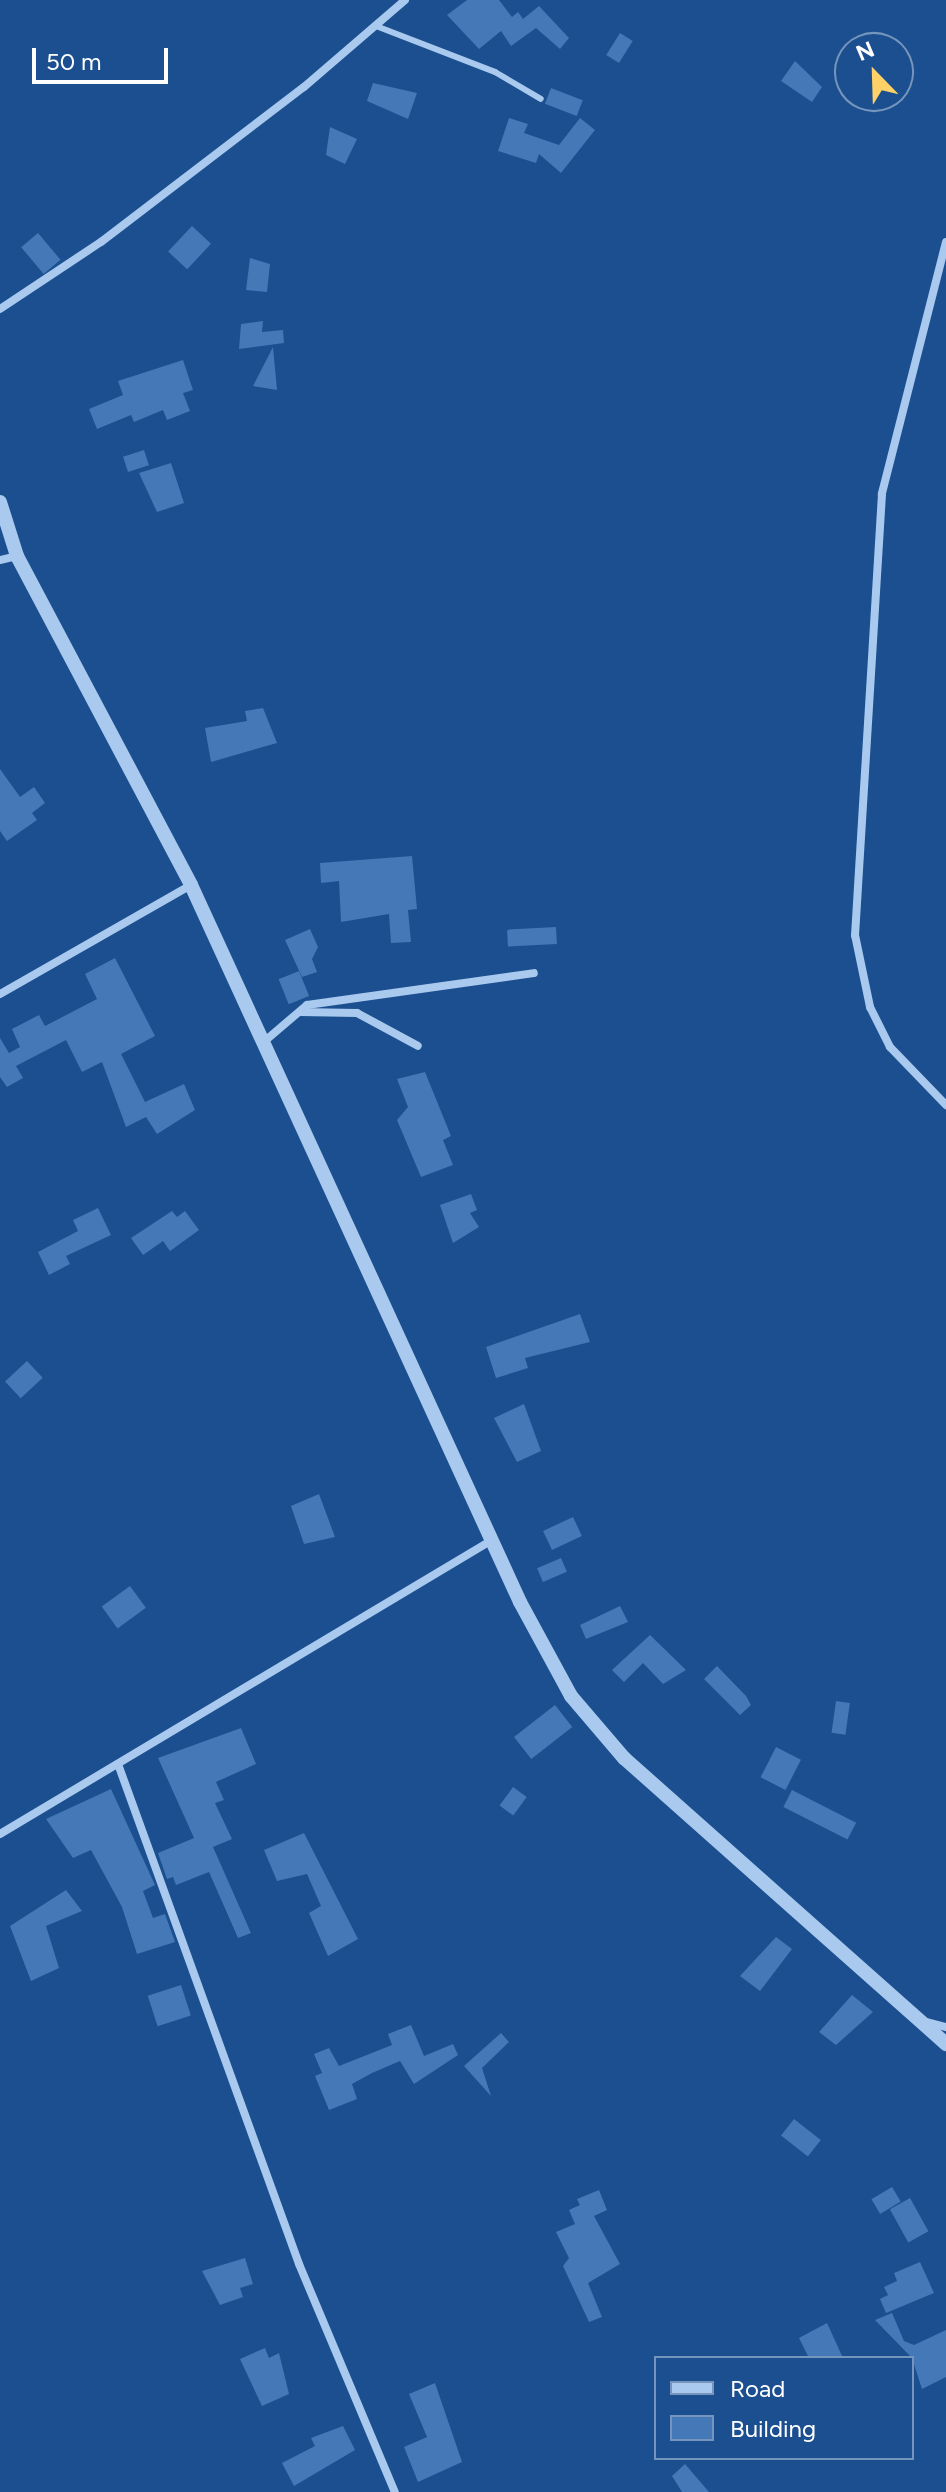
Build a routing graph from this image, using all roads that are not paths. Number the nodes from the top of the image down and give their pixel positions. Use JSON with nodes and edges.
{"nodes":[{"id":1,"x":405,"y":0,"type":"edge"},
{"id":2,"x":376,"y":26,"type":"junction"},
{"id":3,"x":541,"y":99,"type":"dead end"},
{"id":4,"x":946,"y":242,"type":"edge"},
{"id":5,"x":0,"y":309,"type":"edge"},
{"id":6,"x":0,"y":502,"type":"edge"},
{"id":7,"x":17,"y":556,"type":"junction"},
{"id":8,"x":0,"y":560,"type":"edge"},
{"id":9,"x":191,"y":885,"type":"junction"},
{"id":10,"x":534,"y":973,"type":"dead end"},
{"id":11,"x":0,"y":994,"type":"edge"},
{"id":12,"x":288,"y":1015,"type":"junction"},
{"id":13,"x":266,"y":1040,"type":"junction"},
{"id":14,"x":418,"y":1046,"type":"dead end"},
{"id":15,"x":946,"y":1105,"type":"edge"},
{"id":16,"x":492,"y":1540,"type":"junction"},
{"id":17,"x":118,"y":1764,"type":"junction"},
{"id":18,"x":0,"y":1834,"type":"edge"},
{"id":19,"x":915,"y":2018,"type":"junction"},
{"id":20,"x":946,"y":2027,"type":"edge"},
{"id":21,"x":946,"y":2044,"type":"edge"},
{"id":22,"x":395,"y":2492,"type":"edge"}],
"edges":[{"from":1,"to":2,"type":"street"},
{"from":2,"to":3,"type":"lane"},
{"from":2,"to":5,"type":"street"},
{"from":4,"to":15,"type":"street"},
{"from":6,"to":7,"type":"street"},
{"from":7,"to":8,"type":"street"},
{"from":7,"to":9,"type":"street"},
{"from":9,"to":11,"type":"street"},
{"from":9,"to":13,"type":"street"},
{"from":10,"to":12,"type":"street"},
{"from":12,"to":13,"type":"street"},
{"from":12,"to":14,"type":"street"},
{"from":13,"to":16,"type":"street"},
{"from":16,"to":17,"type":"street"},
{"from":16,"to":19,"type":"street"},
{"from":17,"to":18,"type":"street"},
{"from":17,"to":22,"type":"street"},
{"from":19,"to":20,"type":"street"},
{"from":19,"to":21,"type":"street"}]}
